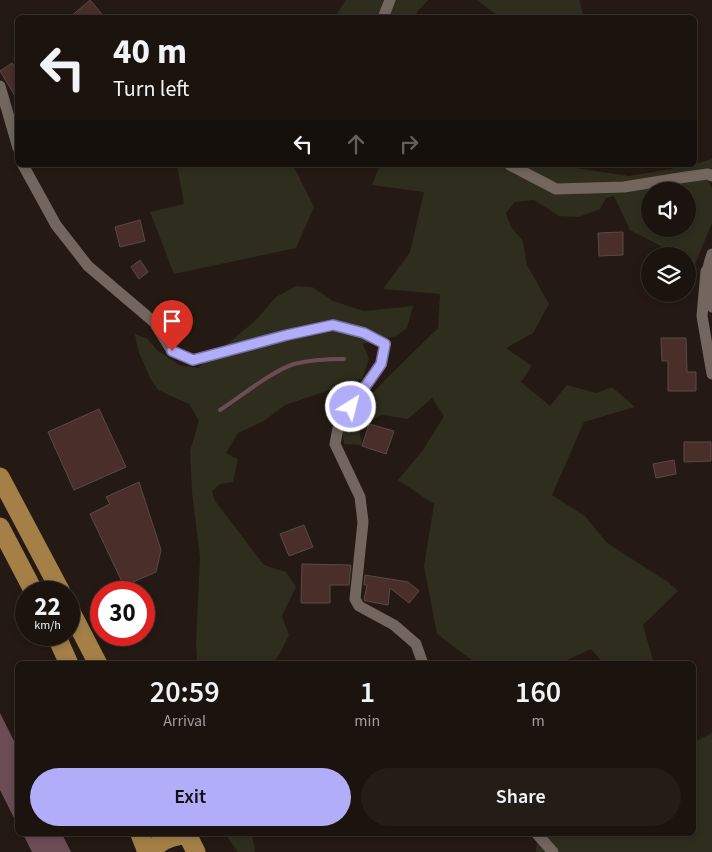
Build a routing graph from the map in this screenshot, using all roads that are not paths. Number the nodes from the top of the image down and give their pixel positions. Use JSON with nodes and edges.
{"nodes":[{"id":1,"x":390,"y":0,"type":"edge"},
{"id":2,"x":384,"y":15,"type":"edge"},
{"id":3,"x":0,"y":86,"type":"edge"},
{"id":4,"x":15,"y":138,"type":"edge"},
{"id":5,"x":24,"y":167,"type":"edge"},
{"id":6,"x":514,"y":167,"type":"edge"},
{"id":7,"x":712,"y":176,"type":"edge"},
{"id":8,"x":712,"y":254,"type":"edge"},
{"id":9,"x":706,"y":271,"type":"junction"},
{"id":10,"x":712,"y":308,"type":"edge"},
{"id":11,"x":712,"y":374,"type":"edge"},
{"id":12,"x":0,"y":477,"type":"edge"},
{"id":13,"x":0,"y":527,"type":"edge"},
{"id":14,"x":28,"y":581,"type":"edge"},
{"id":15,"x":55,"y":581,"type":"edge"},
{"id":16,"x":80,"y":629,"type":"edge"},
{"id":17,"x":61,"y":646,"type":"edge"},
{"id":18,"x":68,"y":661,"type":"edge"},
{"id":19,"x":96,"y":661,"type":"edge"},
{"id":20,"x":422,"y":661,"type":"edge"},
{"id":21,"x":141,"y":836,"type":"edge"},
{"id":22,"x":175,"y":836,"type":"edge"},
{"id":23,"x":539,"y":836,"type":"edge"},
{"id":24,"x":149,"y":852,"type":"edge"},
{"id":25,"x":553,"y":852,"type":"edge"}],
"edges":[{"from":1,"to":2,"type":"street"},
{"from":3,"to":4,"type":"street"},
{"from":5,"to":20,"type":"street"},
{"from":6,"to":7,"type":"street"},
{"from":8,"to":9,"type":"street"},
{"from":9,"to":10,"type":"street"},
{"from":9,"to":11,"type":"street"},
{"from":12,"to":15,"type":"highway"},
{"from":13,"to":14,"type":"highway"},
{"from":16,"to":19,"type":"highway"},
{"from":17,"to":18,"type":"highway"},
{"from":21,"to":24,"type":"highway"},
{"from":22,"to":24,"type":"highway"},
{"from":23,"to":25,"type":"street"}]}
